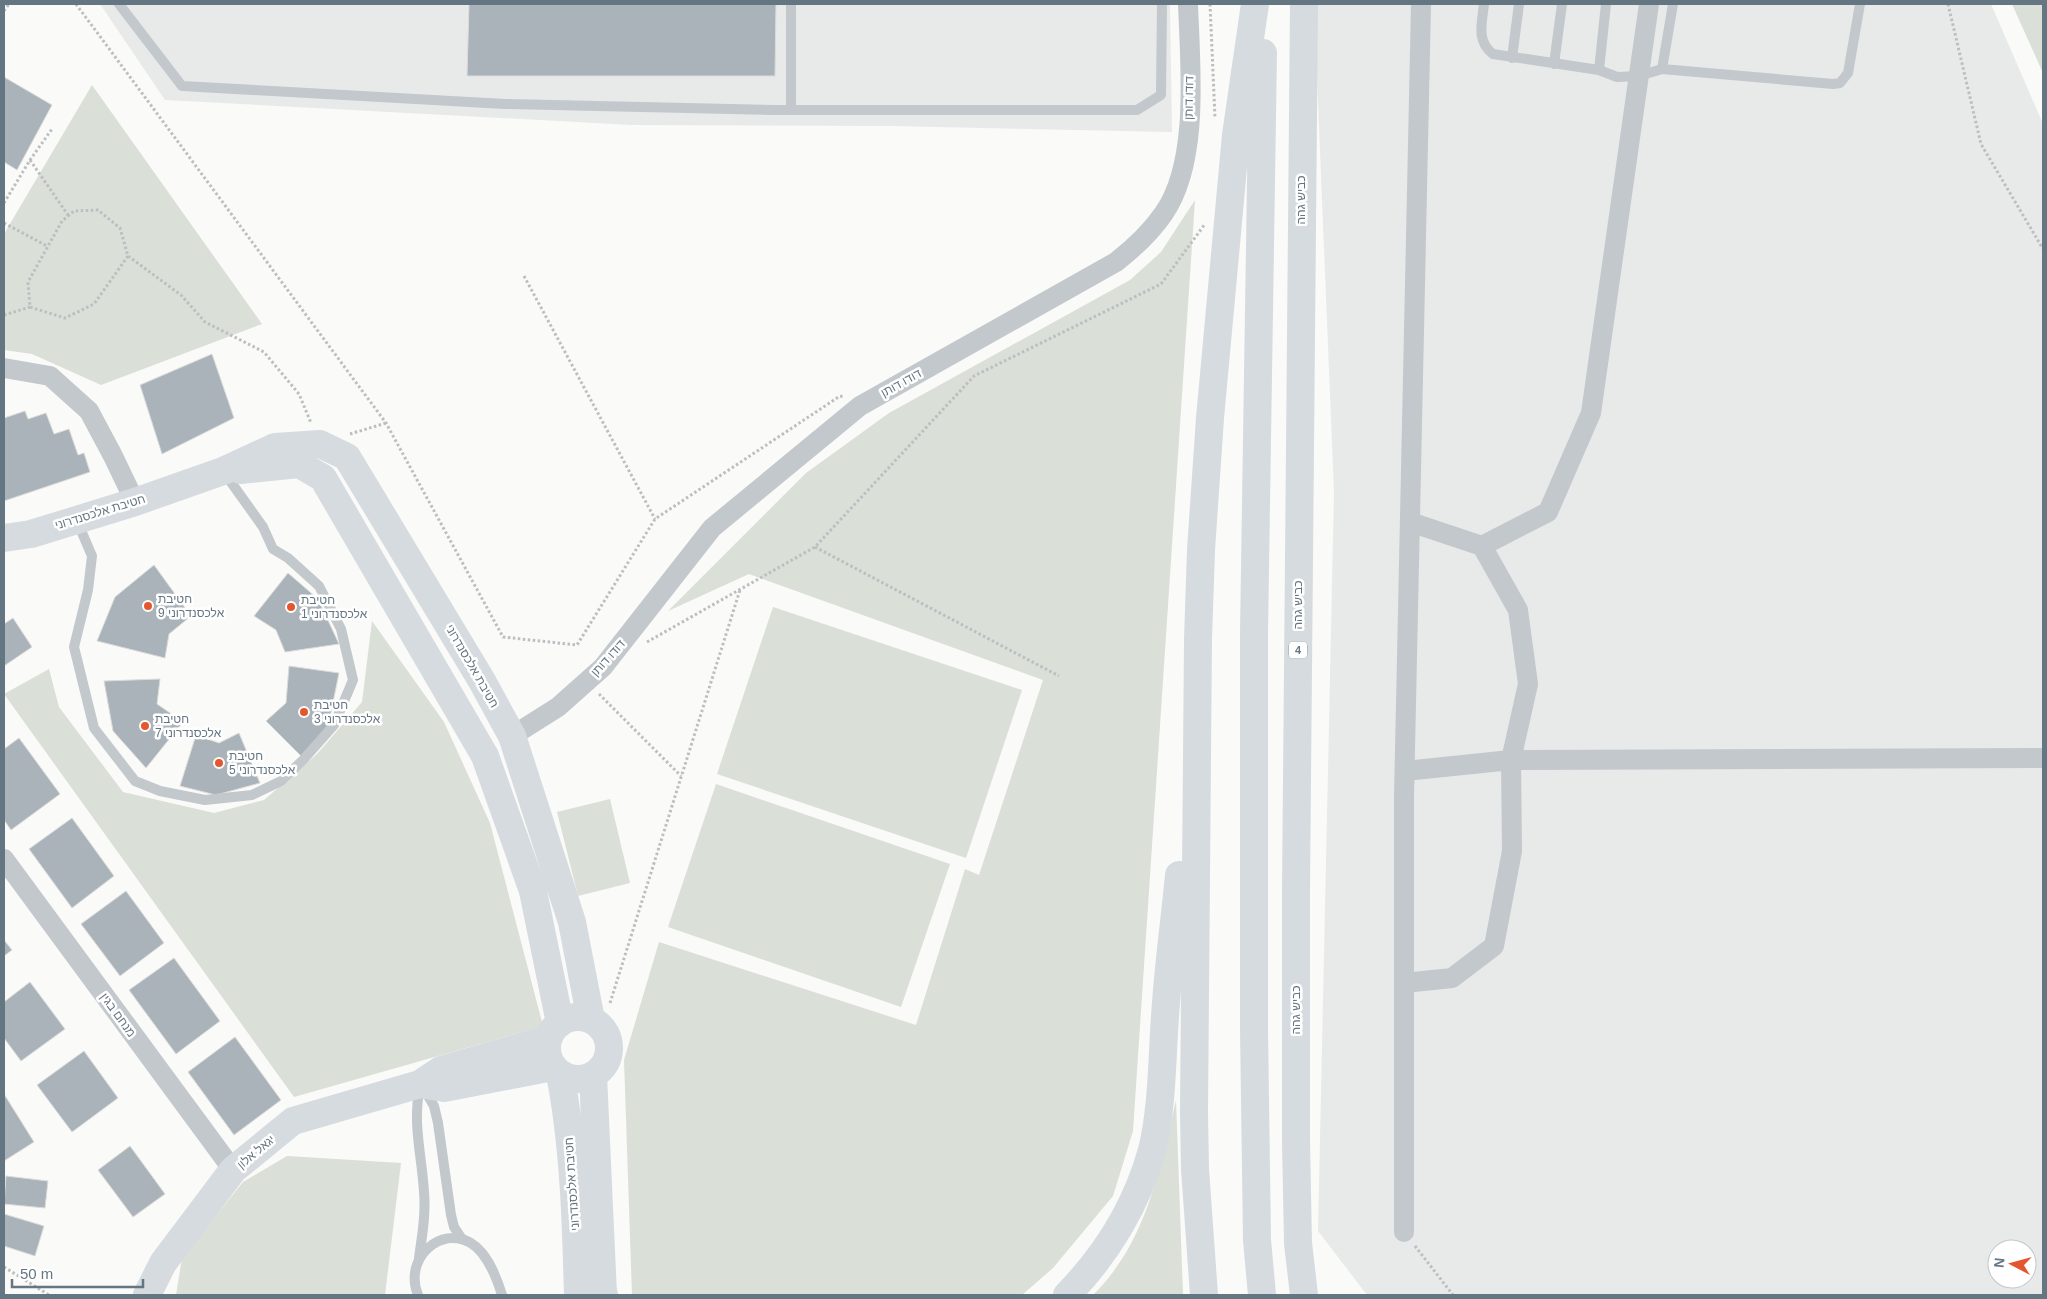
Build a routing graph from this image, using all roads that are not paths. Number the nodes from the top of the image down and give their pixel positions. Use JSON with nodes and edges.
{"nodes":[{"id":1,"x":120,"y":4,"type":"edge"},
{"id":2,"x":790,"y":4,"type":"edge"},
{"id":3,"x":1162,"y":4,"type":"edge"},
{"id":4,"x":1188,"y":4,"type":"edge"},
{"id":5,"x":1255,"y":4,"type":"edge"},
{"id":6,"x":1264,"y":4,"type":"edge"},
{"id":7,"x":1304,"y":4,"type":"edge"},
{"id":8,"x":1421,"y":4,"type":"edge"},
{"id":9,"x":1484,"y":4,"type":"edge"},
{"id":10,"x":1519,"y":4,"type":"edge"},
{"id":11,"x":1562,"y":4,"type":"edge"},
{"id":12,"x":1606,"y":4,"type":"edge"},
{"id":13,"x":1648,"y":4,"type":"edge"},
{"id":14,"x":1673,"y":4,"type":"edge"},
{"id":15,"x":1860,"y":4,"type":"edge"},
{"id":16,"x":1512,"y":58,"type":"junction"},
{"id":17,"x":1554,"y":64,"type":"junction"},
{"id":18,"x":1662,"y":69,"type":"junction"},
{"id":19,"x":1599,"y":70,"type":"junction"},
{"id":20,"x":1639,"y":76,"type":"junction"},
{"id":21,"x":791,"y":110,"type":"junction"},
{"id":22,"x":4,"y":368,"type":"edge"},
{"id":23,"x":223,"y":471,"type":"junction"},
{"id":24,"x":135,"y":502,"type":"junction"},
{"id":25,"x":76,"y":520,"type":"junction"},
{"id":26,"x":1410,"y":522,"type":"junction"},
{"id":27,"x":4,"y":538,"type":"edge"},
{"id":28,"x":1482,"y":546,"type":"junction"},
{"id":29,"x":1198,"y":639,"type":"junction"},
{"id":30,"x":512,"y":736,"type":"junction"},
{"id":31,"x":2043,"y":758,"type":"edge"},
{"id":32,"x":1511,"y":760,"type":"junction"},
{"id":33,"x":1405,"y":771,"type":"junction"},
{"id":34,"x":4,"y":859,"type":"edge"},
{"id":35,"x":1404,"y":983,"type":"junction"},
{"id":36,"x":601,"y":1012,"type":"junction"},
{"id":37,"x":554,"y":1031,"type":"junction"},
{"id":38,"x":557,"y":1070,"type":"junction"},
{"id":39,"x":593,"y":1075,"type":"junction"},
{"id":40,"x":420,"y":1084,"type":"junction"},
{"id":41,"x":233,"y":1170,"type":"junction"},
{"id":42,"x":1404,"y":1232,"type":"road end"},
{"id":43,"x":462,"y":1240,"type":"junction"},
{"id":44,"x":418,"y":1258,"type":"junction"},
{"id":45,"x":597,"y":1294,"type":"edge"},
{"id":46,"x":147,"y":1295,"type":"edge"},
{"id":47,"x":418,"y":1295,"type":"edge"},
{"id":48,"x":502,"y":1295,"type":"edge"},
{"id":49,"x":1067,"y":1295,"type":"edge"},
{"id":50,"x":1204,"y":1295,"type":"edge"},
{"id":51,"x":1262,"y":1295,"type":"edge"},
{"id":52,"x":1304,"y":1295,"type":"edge"}],
"edges":[{"from":1,"to":21,"type":"lane"},
{"from":2,"to":21,"type":"lane"},
{"from":3,"to":21,"type":"lane"},
{"from":4,"to":30,"type":"street","name":"דודו דותן"},
{"from":5,"to":29,"type":"main road"},
{"from":6,"to":51,"type":"main road"},
{"from":7,"to":52,"type":"main road","name":"כביש גהה","number":"4"},
{"from":8,"to":26,"type":"street"},
{"from":9,"to":16,"type":"lane"},
{"from":10,"to":16,"type":"lane"},
{"from":11,"to":17,"type":"lane"},
{"from":12,"to":19,"type":"lane"},
{"from":13,"to":20,"type":"street"},
{"from":14,"to":18,"type":"lane"},
{"from":15,"to":18,"type":"lane"},
{"from":16,"to":17,"type":"lane"},
{"from":17,"to":19,"type":"lane"},
{"from":18,"to":20,"type":"lane"},
{"from":19,"to":20,"type":"lane"},
{"from":20,"to":28,"type":"street"},
{"from":22,"to":24,"type":"street"},
{"from":23,"to":24,"type":"main road","name":"חטיבת אלכסנדרוני"},
{"from":23,"to":25,"type":"lane"},
{"from":23,"to":30,"type":"main road","name":"חטיבת אלכסנדרוני"},
{"from":23,"to":37,"type":"main road","name":"חטיבת אלכסנדרוני"},
{"from":24,"to":25,"type":"main road","name":"חטיבת אלכסנדרוני"},
{"from":25,"to":27,"type":"main road","name":"חטיבת אלכסנדרוני"},
{"from":26,"to":28,"type":"street"},
{"from":26,"to":33,"type":"street"},
{"from":28,"to":32,"type":"street"},
{"from":29,"to":49,"type":"main road"},
{"from":29,"to":50,"type":"main road"},
{"from":30,"to":36,"type":"main road","name":"חטיבת אלכסנדרוני"},
{"from":31,"to":32,"type":"street"},
{"from":32,"to":33,"type":"street"},
{"from":32,"to":35,"type":"street"},
{"from":33,"to":35,"type":"street"},
{"from":34,"to":41,"type":"street","name":"מנחם בגין"},
{"from":35,"to":42,"type":"street"},
{"from":36,"to":37,"type":"main road"},
{"from":36,"to":39,"type":"main road"},
{"from":37,"to":38,"type":"main road"},
{"from":37,"to":40,"type":"main road","name":"יגאל אלון"},
{"from":38,"to":39,"type":"main road"},
{"from":38,"to":40,"type":"main road","name":"יגאל אלון"},
{"from":38,"to":45,"type":"main road","name":"חטיבת אלכסנדרוני"},
{"from":39,"to":45,"type":"main road","name":"חטיבת אלכסנדרוני"},
{"from":40,"to":41,"type":"main road","name":"יגאל אלון"},
{"from":40,"to":43,"type":"lane"},
{"from":40,"to":44,"type":"lane"},
{"from":41,"to":46,"type":"main road","name":"יגאל אלון"},
{"from":43,"to":44,"type":"lane"},
{"from":43,"to":48,"type":"lane"},
{"from":44,"to":47,"type":"lane"}]}
